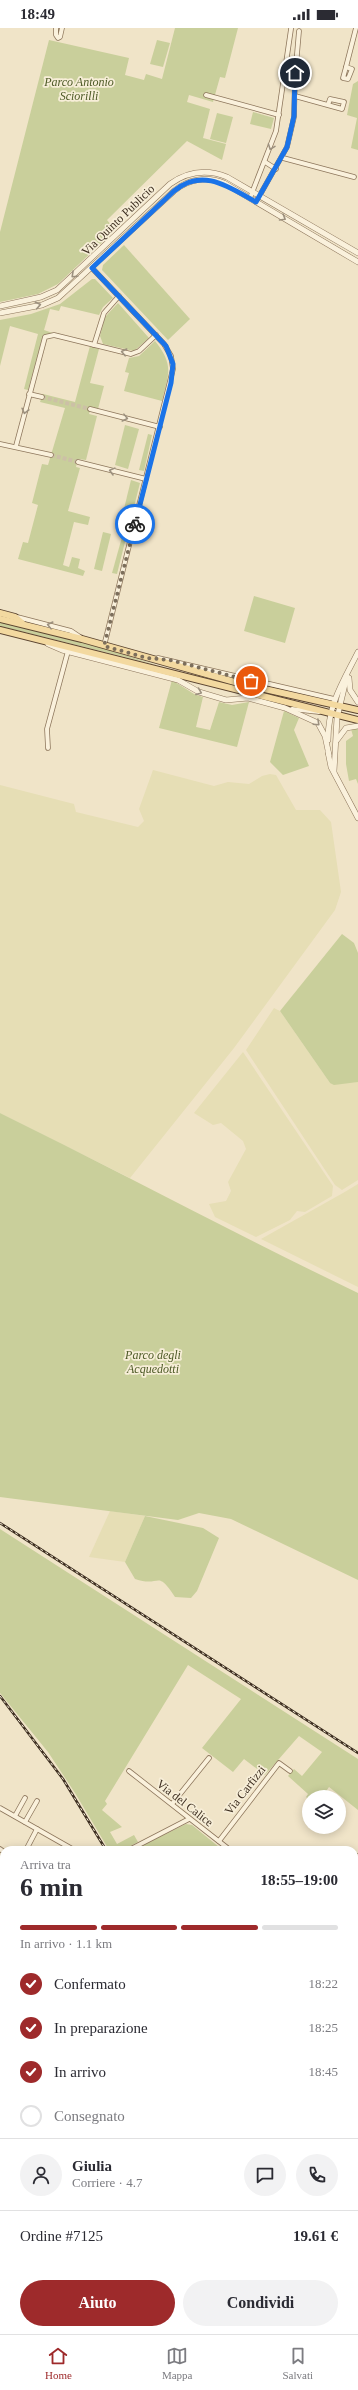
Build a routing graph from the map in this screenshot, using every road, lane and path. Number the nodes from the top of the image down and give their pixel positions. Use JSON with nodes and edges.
{"nodes":[{"id":1,"x":56,"y":28,"type":"edge"},
{"id":2,"x":62,"y":28,"type":"edge"},
{"id":3,"x":356,"y":28,"type":"edge"},
{"id":4,"x":291,"y":29,"type":"dead end"},
{"id":5,"x":299,"y":31,"type":"dead end"},
{"id":6,"x":346,"y":67,"type":"dead end"},
{"id":7,"x":285,"y":76,"type":"junction"},
{"id":8,"x":294,"y":77,"type":"junction"},
{"id":9,"x":206,"y":95,"type":"dead end"},
{"id":10,"x":295,"y":96,"type":"junction"},
{"id":11,"x":328,"y":105,"type":"dead end"},
{"id":12,"x":279,"y":115,"type":"junction"},
{"id":13,"x":282,"y":158,"type":"junction"},
{"id":14,"x":265,"y":162,"type":"junction"},
{"id":15,"x":276,"y":169,"type":"junction"},
{"id":16,"x":354,"y":177,"type":"dead end"},
{"id":17,"x":252,"y":191,"type":"junction"},
{"id":18,"x":260,"y":195,"type":"junction"},
{"id":19,"x":250,"y":198,"type":"junction"},
{"id":20,"x":256,"y":202,"type":"junction"},
{"id":21,"x":358,"y":253,"type":"edge"},
{"id":22,"x":90,"y":260,"type":"junction"},
{"id":23,"x":358,"y":262,"type":"edge"},
{"id":24,"x":92,"y":268,"type":"junction"},
{"id":25,"x":119,"y":296,"type":"junction"},
{"id":26,"x":0,"y":306,"type":"edge"},
{"id":27,"x":0,"y":314,"type":"edge"},
{"id":28,"x":156,"y":335,"type":"junction"},
{"id":29,"x":94,"y":345,"type":"junction"},
{"id":30,"x":30,"y":394,"type":"junction"},
{"id":31,"x":42,"y":397,"type":"tunnel mouth"},
{"id":32,"x":90,"y":410,"type":"tunnel mouth"},
{"id":33,"x":160,"y":427,"type":"junction"},
{"id":34,"x":158,"y":435,"type":"junction"},
{"id":35,"x":163,"y":437,"type":"dead end"},
{"id":36,"x":0,"y":444,"type":"edge"},
{"id":37,"x":16,"y":446,"type":"junction"},
{"id":38,"x":51,"y":455,"type":"tunnel mouth"},
{"id":39,"x":78,"y":462,"type":"tunnel mouth"},
{"id":40,"x":146,"y":479,"type":"junction"},
{"id":41,"x":0,"y":613,"type":"edge"},
{"id":42,"x":15,"y":617,"type":"junction"},
{"id":43,"x":0,"y":619,"type":"edge"},
{"id":44,"x":27,"y":626,"type":"junction"},
{"id":45,"x":0,"y":630,"type":"edge"},
{"id":46,"x":82,"y":639,"type":"junction"},
{"id":47,"x":44,"y":641,"type":"junction"},
{"id":48,"x":104,"y":646,"type":"junction"},
{"id":49,"x":68,"y":651,"type":"junction"},
{"id":50,"x":358,"y":652,"type":"edge"},
{"id":51,"x":147,"y":658,"type":"junction"},
{"id":52,"x":349,"y":669,"type":"junction"},
{"id":53,"x":333,"y":702,"type":"junction"},
{"id":54,"x":358,"y":702,"type":"edge"},
{"id":55,"x":340,"y":706,"type":"junction"},
{"id":56,"x":285,"y":708,"type":"junction"},
{"id":57,"x":358,"y":710,"type":"edge"},
{"id":58,"x":321,"y":712,"type":"junction"},
{"id":59,"x":330,"y":714,"type":"junction"},
{"id":60,"x":338,"y":716,"type":"junction"},
{"id":61,"x":358,"y":720,"type":"edge"},
{"id":62,"x":358,"y":726,"type":"edge"},
{"id":63,"x":335,"y":743,"type":"junction"},
{"id":64,"x":48,"y":748,"type":"dead end"},
{"id":65,"x":328,"y":755,"type":"junction"},
{"id":66,"x":334,"y":772,"type":"junction"},
{"id":67,"x":358,"y":818,"type":"edge"},
{"id":68,"x":209,"y":1758,"type":"dead end"},
{"id":69,"x":128,"y":1771,"type":"dead end"},
{"id":70,"x":290,"y":1771,"type":"dead end"},
{"id":71,"x":25,"y":1798,"type":"dead end"},
{"id":72,"x":37,"y":1801,"type":"dead end"},
{"id":73,"x":172,"y":1804,"type":"junction"},
{"id":74,"x":0,"y":1808,"type":"edge"},
{"id":75,"x":15,"y":1816,"type":"junction"},
{"id":76,"x":189,"y":1819,"type":"junction"},
{"id":77,"x":25,"y":1822,"type":"junction"},
{"id":78,"x":37,"y":1829,"type":"junction"},
{"id":79,"x":218,"y":1841,"type":"junction"},
{"id":80,"x":28,"y":1846,"type":"edge"},
{"id":81,"x":67,"y":1846,"type":"edge"},
{"id":82,"x":137,"y":1846,"type":"edge"},
{"id":83,"x":225,"y":1846,"type":"edge"}],
"edges":[{"from":1,"to":2,"type":"street"},
{"from":3,"to":6,"type":"street"},
{"from":4,"to":7,"type":"street"},
{"from":5,"to":8,"type":"street"},
{"from":7,"to":8,"type":"street"},
{"from":7,"to":12,"type":"street"},
{"from":8,"to":10,"type":"street"},
{"from":9,"to":12,"type":"street"},
{"from":10,"to":11,"type":"street"},
{"from":10,"to":13,"type":"street"},
{"from":12,"to":14,"type":"street","one_way":true},
{"from":13,"to":15,"type":"street"},
{"from":13,"to":16,"type":"street"},
{"from":14,"to":15,"type":"street"},
{"from":14,"to":17,"type":"street"},
{"from":15,"to":18,"type":"street"},
{"from":17,"to":18,"type":"street","name":"Via Quinto Publicio"},
{"from":17,"to":19,"type":"street"},
{"from":17,"to":22,"type":"street","name":"Via Quinto Publicio"},
{"from":18,"to":20,"type":"street"},
{"from":18,"to":21,"type":"street","name":"Via Quinto Publicio"},
{"from":19,"to":20,"type":"street","name":"Via Quinto Publicio"},
{"from":19,"to":24,"type":"street","name":"Via Quinto Publicio"},
{"from":20,"to":23,"type":"street","name":"Via Quinto Publicio","one_way":true},
{"from":22,"to":24,"type":"street"},
{"from":22,"to":26,"type":"street","name":"Via Quinto Publicio","one_way":true},
{"from":24,"to":25,"type":"street"},
{"from":27,"to":24,"type":"street","name":"Via Quinto Publicio","one_way":true},
{"from":25,"to":28,"type":"street"},
{"from":25,"to":29,"type":"street"},
{"from":28,"to":29,"type":"street","one_way":true},
{"from":28,"to":33,"type":"street"},
{"from":29,"to":30,"type":"street"},
{"from":30,"to":31,"type":"street"},
{"from":30,"to":37,"type":"street","one_way":true},
{"from":32,"to":33,"type":"street","one_way":true},
{"from":33,"to":34,"type":"street"},
{"from":34,"to":35,"type":"street"},
{"from":34,"to":40,"type":"street"},
{"from":36,"to":37,"type":"street"},
{"from":37,"to":38,"type":"street"},
{"from":40,"to":39,"type":"street","one_way":true},
{"from":40,"to":48,"type":"street"},
{"from":41,"to":42,"type":"main road"},
{"from":42,"to":44,"type":"main road"},
{"from":46,"to":42,"type":"street","one_way":true},
{"from":43,"to":44,"type":"main road"},
{"from":44,"to":46,"type":"main road"},
{"from":45,"to":47,"type":"main road"},
{"from":46,"to":48,"type":"main road"},
{"from":47,"to":49,"type":"street"},
{"from":47,"to":58,"type":"main road"},
{"from":48,"to":51,"type":"main road"},
{"from":49,"to":56,"type":"street","one_way":true},
{"from":49,"to":64,"type":"street"},
{"from":50,"to":52,"type":"street"},
{"from":51,"to":53,"type":"main road"},
{"from":51,"to":53,"type":"street"},
{"from":52,"to":53,"type":"street"},
{"from":52,"to":54,"type":"street"},
{"from":52,"to":55,"type":"street"},
{"from":53,"to":55,"type":"main road"},
{"from":53,"to":59,"type":"street"},
{"from":55,"to":57,"type":"main road"},
{"from":55,"to":60,"type":"street"},
{"from":56,"to":58,"type":"street"},
{"from":56,"to":65,"type":"street","one_way":true},
{"from":58,"to":59,"type":"main road"},
{"from":59,"to":60,"type":"main road"},
{"from":59,"to":65,"type":"street"},
{"from":60,"to":61,"type":"main road"},
{"from":60,"to":63,"type":"street"},
{"from":62,"to":63,"type":"street"},
{"from":63,"to":66,"type":"street"},
{"from":65,"to":66,"type":"street"},
{"from":66,"to":67,"type":"street"},
{"from":68,"to":73,"type":"street"},
{"from":69,"to":73,"type":"street","name":"Via del Calice"},
{"from":70,"to":79,"type":"street","name":"Via Carfizzi"},
{"from":71,"to":75,"type":"street"},
{"from":72,"to":77,"type":"street"},
{"from":73,"to":76,"type":"street","name":"Via del Calice"},
{"from":74,"to":75,"type":"street"},
{"from":75,"to":77,"type":"street"},
{"from":76,"to":79,"type":"street","name":"Via del Calice"},
{"from":76,"to":82,"type":"street"},
{"from":77,"to":78,"type":"street"},
{"from":78,"to":80,"type":"street"},
{"from":78,"to":81,"type":"street"},
{"from":79,"to":83,"type":"street","name":"Via del Calice"}]}
